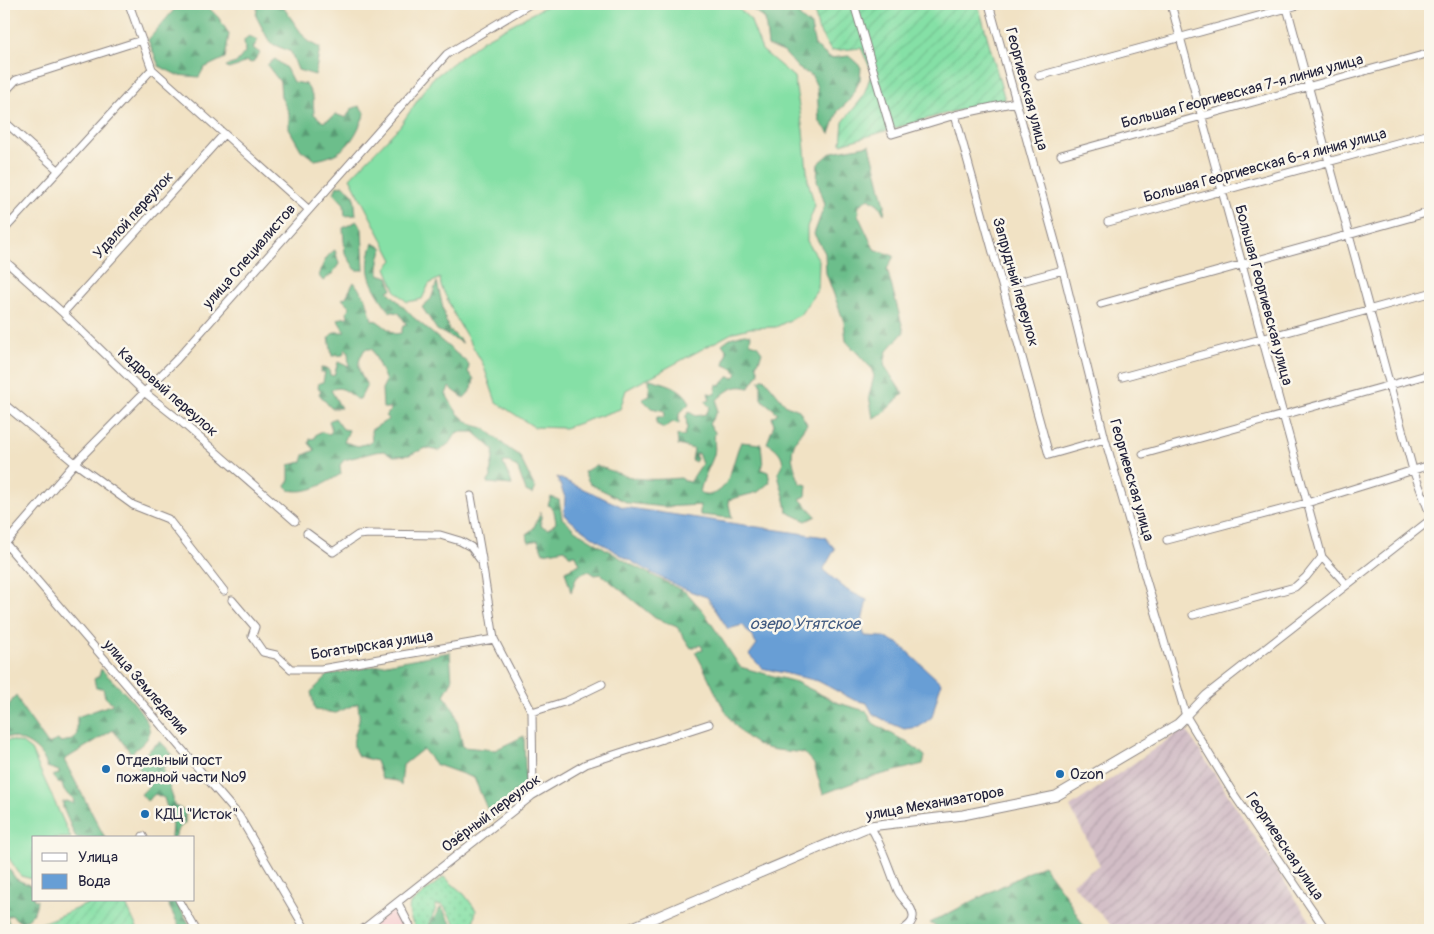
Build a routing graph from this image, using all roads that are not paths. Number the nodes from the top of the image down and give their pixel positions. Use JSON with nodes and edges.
{"nodes":[{"id":1,"x":129,"y":4,"type":"edge"},
{"id":2,"x":530,"y":4,"type":"edge"},
{"id":3,"x":854,"y":4,"type":"edge"},
{"id":4,"x":989,"y":4,"type":"edge"},
{"id":5,"x":1171,"y":4,"type":"edge"},
{"id":6,"x":1302,"y":4,"type":"edge"},
{"id":7,"x":1287,"y":6,"type":"edge"},
{"id":8,"x":1180,"y":37,"type":"junction"},
{"id":9,"x":142,"y":40,"type":"junction"},
{"id":10,"x":1430,"y":54,"type":"edge"},
{"id":11,"x":152,"y":69,"type":"junction"},
{"id":12,"x":1039,"y":76,"type":"dead end"},
{"id":13,"x":1310,"y":86,"type":"junction"},
{"id":14,"x":4,"y":92,"type":"edge"},
{"id":15,"x":1016,"y":102,"type":"junction"},
{"id":16,"x":955,"y":115,"type":"junction"},
{"id":17,"x":1202,"y":116,"type":"junction"},
{"id":18,"x":4,"y":121,"type":"edge"},
{"id":19,"x":224,"y":134,"type":"junction"},
{"id":20,"x":1430,"y":134,"type":"edge"},
{"id":21,"x":1061,"y":155,"type":"dead end"},
{"id":22,"x":1330,"y":162,"type":"junction"},
{"id":23,"x":58,"y":170,"type":"junction"},
{"id":24,"x":1222,"y":191,"type":"junction"},
{"id":25,"x":308,"y":209,"type":"junction"},
{"id":26,"x":1430,"y":212,"type":"edge"},
{"id":27,"x":1108,"y":222,"type":"dead end"},
{"id":28,"x":4,"y":230,"type":"edge"},
{"id":29,"x":1350,"y":234,"type":"junction"},
{"id":30,"x":4,"y":260,"type":"edge"},
{"id":31,"x":1243,"y":264,"type":"junction"},
{"id":32,"x":1063,"y":270,"type":"junction"},
{"id":33,"x":1003,"y":286,"type":"junction"},
{"id":34,"x":1430,"y":293,"type":"edge"},
{"id":35,"x":1101,"y":304,"type":"dead end"},
{"id":36,"x":1370,"y":309,"type":"junction"},
{"id":37,"x":63,"y":313,"type":"junction"},
{"id":38,"x":1262,"y":337,"type":"junction"},
{"id":39,"x":1430,"y":374,"type":"edge"},
{"id":40,"x":1122,"y":377,"type":"dead end"},
{"id":41,"x":1391,"y":385,"type":"junction"},
{"id":42,"x":144,"y":392,"type":"junction"},
{"id":43,"x":4,"y":404,"type":"edge"},
{"id":44,"x":1282,"y":416,"type":"junction"},
{"id":45,"x":1106,"y":439,"type":"junction"},
{"id":46,"x":1143,"y":454,"type":"dead end"},
{"id":47,"x":75,"y":463,"type":"junction"},
{"id":48,"x":1430,"y":465,"type":"edge"},
{"id":49,"x":1413,"y":470,"type":"junction"},
{"id":50,"x":471,"y":496,"type":"dead end"},
{"id":51,"x":1307,"y":503,"type":"junction"},
{"id":52,"x":1430,"y":514,"type":"edge"},
{"id":53,"x":1430,"y":520,"type":"edge"},
{"id":54,"x":295,"y":521,"type":"dead end"},
{"id":55,"x":307,"y":533,"type":"dead end"},
{"id":56,"x":1167,"y":540,"type":"dead end"},
{"id":57,"x":5,"y":544,"type":"edge"},
{"id":58,"x":1322,"y":557,"type":"junction"},
{"id":59,"x":482,"y":562,"type":"junction"},
{"id":60,"x":1347,"y":585,"type":"junction"},
{"id":61,"x":224,"y":591,"type":"dead end"},
{"id":62,"x":232,"y":600,"type":"dead end"},
{"id":63,"x":1193,"y":615,"type":"dead end"},
{"id":64,"x":494,"y":639,"type":"junction"},
{"id":65,"x":602,"y":684,"type":"dead end"},
{"id":66,"x":532,"y":712,"type":"junction"},
{"id":67,"x":1186,"y":716,"type":"junction"},
{"id":68,"x":709,"y":724,"type":"dead end"},
{"id":69,"x":533,"y":795,"type":"junction"},
{"id":70,"x":870,"y":826,"type":"junction"},
{"id":71,"x":180,"y":902,"type":"edge"},
{"id":72,"x":398,"y":903,"type":"junction"},
{"id":73,"x":196,"y":930,"type":"edge"},
{"id":74,"x":306,"y":930,"type":"edge"},
{"id":75,"x":362,"y":930,"type":"edge"},
{"id":76,"x":412,"y":930,"type":"edge"},
{"id":77,"x":626,"y":930,"type":"edge"},
{"id":78,"x":903,"y":930,"type":"edge"},
{"id":79,"x":1326,"y":930,"type":"edge"}],
"edges":[{"from":1,"to":9,"type":"street"},
{"from":2,"to":25,"type":"street","name":"улица Специалистов"},
{"from":3,"to":16,"type":"street"},
{"from":4,"to":15,"type":"street","name":"Георгиевская улица"},
{"from":5,"to":8,"type":"street","name":"Большая Георгиевская улица"},
{"from":6,"to":7,"type":"street"},
{"from":7,"to":8,"type":"street"},
{"from":7,"to":13,"type":"street"},
{"from":8,"to":12,"type":"street"},
{"from":8,"to":17,"type":"street","name":"Большая Георгиевская улица"},
{"from":9,"to":11,"type":"street"},
{"from":9,"to":14,"type":"street"},
{"from":10,"to":13,"type":"street","name":"Большая Георгиевская 7-я линия улица"},
{"from":11,"to":19,"type":"street"},
{"from":11,"to":23,"type":"street"},
{"from":13,"to":17,"type":"street","name":"Большая Георгиевская 7-я линия улица"},
{"from":13,"to":22,"type":"street"},
{"from":15,"to":16,"type":"street"},
{"from":15,"to":32,"type":"street","name":"Георгиевская улица"},
{"from":16,"to":33,"type":"street","name":"Запрудный переулок"},
{"from":17,"to":21,"type":"street","name":"Большая Георгиевская 7-я линия улица"},
{"from":17,"to":24,"type":"street","name":"Большая Георгиевская улица"},
{"from":18,"to":23,"type":"street"},
{"from":19,"to":25,"type":"street"},
{"from":19,"to":37,"type":"street","name":"Удалой переулок"},
{"from":20,"to":22,"type":"street","name":"Большая Георгиевская 6-я линия улица"},
{"from":22,"to":24,"type":"street","name":"Большая Георгиевская 6-я линия улица"},
{"from":22,"to":29,"type":"street"},
{"from":23,"to":28,"type":"street"},
{"from":24,"to":27,"type":"street","name":"Большая Георгиевская 6-я линия улица"},
{"from":24,"to":31,"type":"street","name":"Большая Георгиевская улица"},
{"from":25,"to":42,"type":"street","name":"улица Специалистов"},
{"from":26,"to":29,"type":"street"},
{"from":29,"to":31,"type":"street"},
{"from":29,"to":36,"type":"street"},
{"from":30,"to":37,"type":"street","name":"Кадровый переулок"},
{"from":31,"to":35,"type":"street"},
{"from":31,"to":38,"type":"street","name":"Большая Георгиевская улица"},
{"from":32,"to":33,"type":"street"},
{"from":32,"to":45,"type":"street","name":"Георгиевская улица"},
{"from":33,"to":45,"type":"street","name":"Запрудный переулок"},
{"from":34,"to":36,"type":"street"},
{"from":36,"to":38,"type":"street"},
{"from":36,"to":41,"type":"street"},
{"from":37,"to":42,"type":"street","name":"Кадровый переулок"},
{"from":38,"to":40,"type":"street"},
{"from":38,"to":44,"type":"street","name":"Большая Георгиевская улица"},
{"from":39,"to":41,"type":"street"},
{"from":41,"to":44,"type":"street"},
{"from":41,"to":49,"type":"street"},
{"from":42,"to":47,"type":"street","name":"улица Специалистов"},
{"from":42,"to":54,"type":"street","name":"Кадровый переулок"},
{"from":43,"to":47,"type":"street"},
{"from":44,"to":46,"type":"street"},
{"from":44,"to":51,"type":"street","name":"Большая Георгиевская улица"},
{"from":45,"to":67,"type":"street","name":"Георгиевская улица"},
{"from":47,"to":57,"type":"street","name":"улица Специалистов"},
{"from":47,"to":61,"type":"street"},
{"from":48,"to":49,"type":"street"},
{"from":49,"to":51,"type":"street"},
{"from":49,"to":52,"type":"street"},
{"from":50,"to":59,"type":"street"},
{"from":51,"to":56,"type":"street"},
{"from":51,"to":58,"type":"street","name":"Большая Георгиевская улица"},
{"from":53,"to":60,"type":"street"},
{"from":55,"to":59,"type":"street"},
{"from":57,"to":74,"type":"street","name":"улица Земледелия"},
{"from":58,"to":60,"type":"street","name":"Большая Георгиевская улица"},
{"from":58,"to":63,"type":"street"},
{"from":59,"to":64,"type":"street"},
{"from":60,"to":67,"type":"street"},
{"from":62,"to":64,"type":"street","name":"Богатырская улица"},
{"from":64,"to":66,"type":"street"},
{"from":65,"to":66,"type":"street"},
{"from":66,"to":69,"type":"street"},
{"from":67,"to":70,"type":"street","name":"улица Механизаторов"},
{"from":67,"to":79,"type":"street","name":"Георгиевская улица"},
{"from":68,"to":69,"type":"street","name":"Озёрный переулок"},
{"from":69,"to":72,"type":"street","name":"Озёрный переулок"},
{"from":70,"to":77,"type":"street","name":"улица Механизаторов"},
{"from":70,"to":78,"type":"street"},
{"from":71,"to":73,"type":"street"},
{"from":72,"to":75,"type":"street","name":"Озёрный переулок"},
{"from":72,"to":76,"type":"street"}]}
